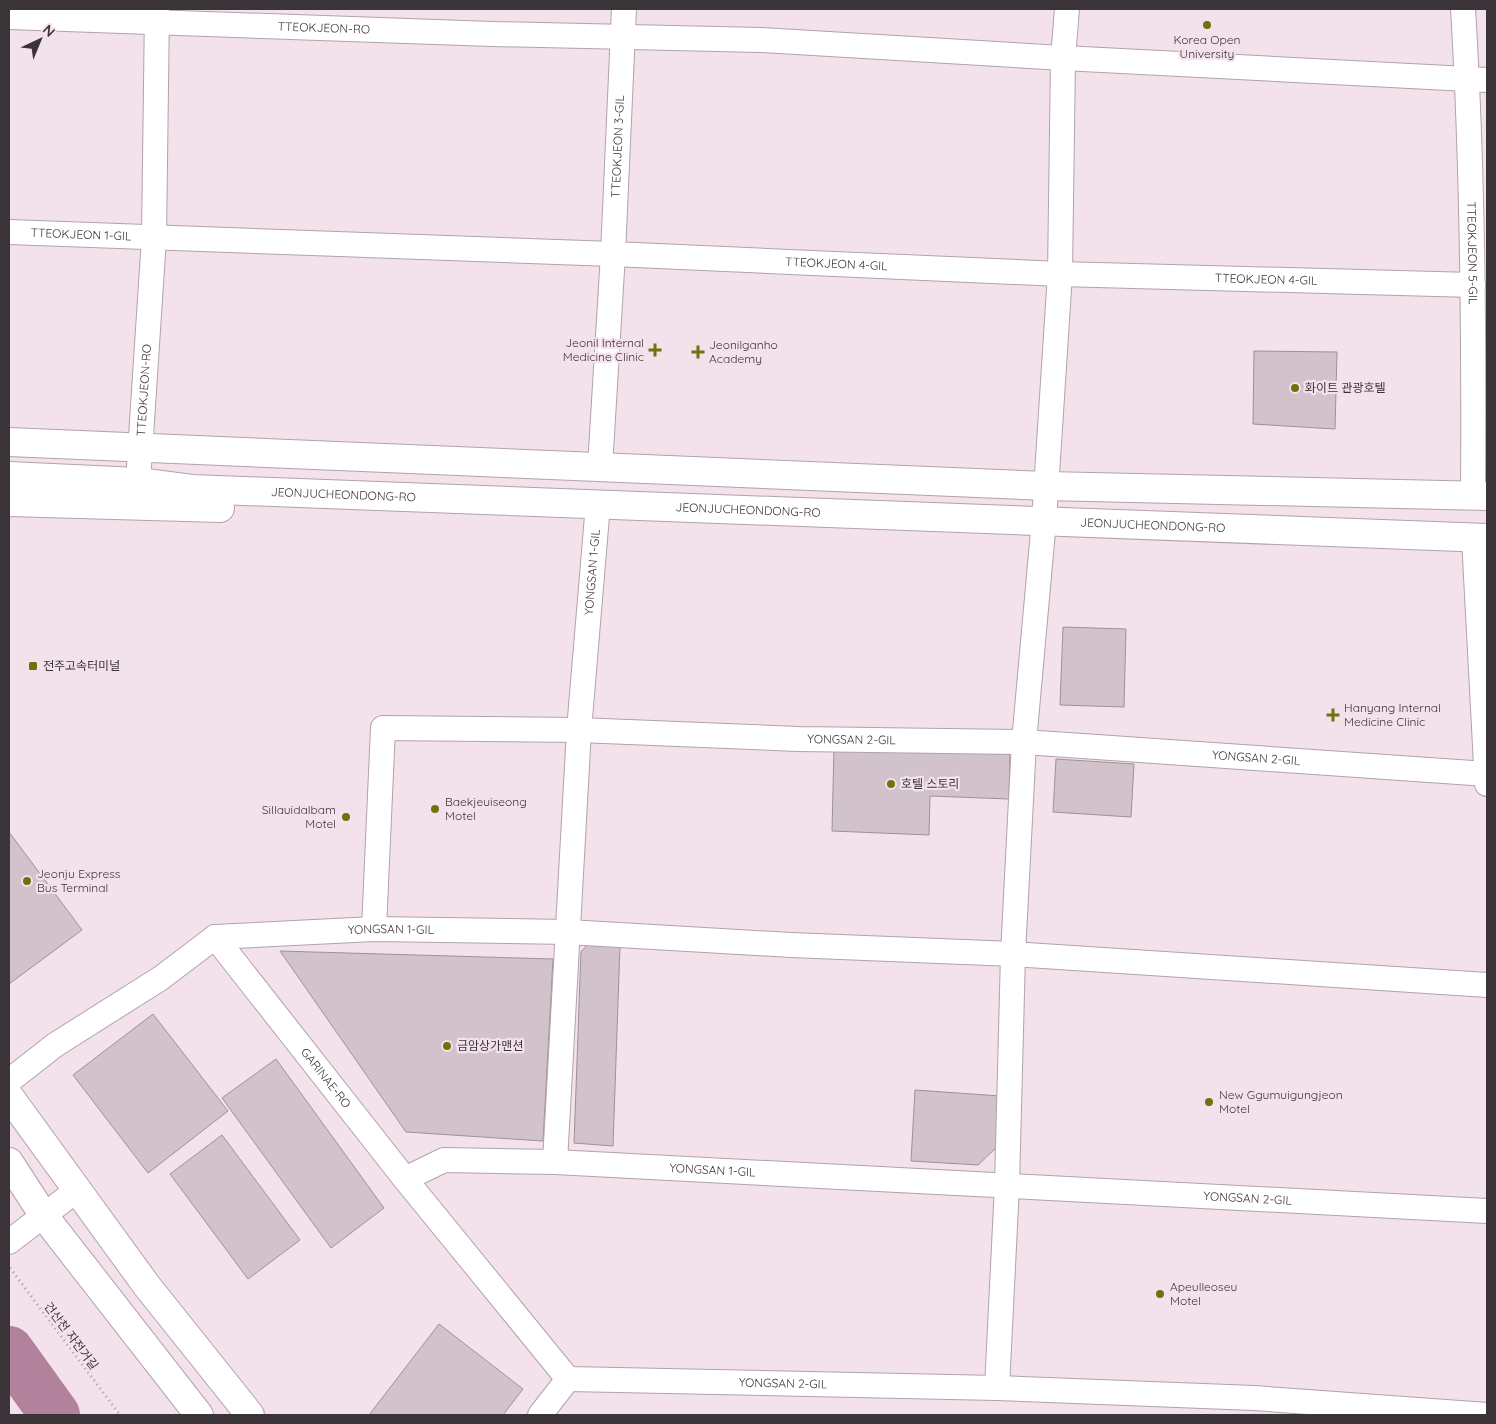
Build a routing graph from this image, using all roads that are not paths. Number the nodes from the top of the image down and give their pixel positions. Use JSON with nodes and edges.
{"nodes":[{"id":1,"x":624,"y":9,"type":"edge"},
{"id":2,"x":1067,"y":9,"type":"edge"},
{"id":3,"x":1463,"y":9,"type":"edge"},
{"id":4,"x":156,"y":16,"type":"edge"},
{"id":5,"x":9,"y":17,"type":"edge"},
{"id":6,"x":623,"y":38,"type":"junction"},
{"id":7,"x":1063,"y":58,"type":"junction"},
{"id":8,"x":1477,"y":80,"type":"edge"},
{"id":9,"x":9,"y":232,"type":"edge"},
{"id":10,"x":154,"y":238,"type":"junction"},
{"id":11,"x":613,"y":254,"type":"junction"},
{"id":12,"x":1060,"y":274,"type":"junction"},
{"id":13,"x":1473,"y":285,"type":"junction"},
{"id":14,"x":9,"y":442,"type":"edge"},
{"id":15,"x":140,"y":448,"type":"junction"},
{"id":16,"x":600,"y":467,"type":"junction"},
{"id":17,"x":9,"y":476,"type":"edge"},
{"id":18,"x":138,"y":482,"type":"junction"},
{"id":19,"x":1046,"y":486,"type":"junction"},
{"id":20,"x":258,"y":491,"type":"junction"},
{"id":21,"x":1480,"y":496,"type":"edge"},
{"id":22,"x":9,"y":502,"type":"edge"},
{"id":23,"x":598,"y":504,"type":"junction"},
{"id":24,"x":1044,"y":520,"type":"junction"},
{"id":25,"x":1481,"y":538,"type":"edge"},
{"id":26,"x":579,"y":730,"type":"junction"},
{"id":27,"x":1024,"y":742,"type":"junction"},
{"id":28,"x":1487,"y":774,"type":"edge"},
{"id":29,"x":1487,"y":784,"type":"edge"},
{"id":30,"x":374,"y":930,"type":"junction"},
{"id":31,"x":568,"y":932,"type":"junction"},
{"id":32,"x":215,"y":937,"type":"junction"},
{"id":33,"x":1013,"y":954,"type":"junction"},
{"id":34,"x":1487,"y":986,"type":"edge"},
{"id":35,"x":9,"y":1081,"type":"edge"},
{"id":36,"x":9,"y":1096,"type":"edge"},
{"id":37,"x":9,"y":1162,"type":"edge"},
{"id":38,"x":555,"y":1162,"type":"junction"},
{"id":39,"x":782,"y":1175,"type":"joint"},
{"id":40,"x":405,"y":1178,"type":"junction"},
{"id":41,"x":1007,"y":1184,"type":"junction"},
{"id":42,"x":77,"y":1190,"type":"junction"},
{"id":43,"x":1487,"y":1211,"type":"edge"},
{"id":44,"x":26,"y":1229,"type":"edge"},
{"id":45,"x":568,"y":1379,"type":"junction"},
{"id":46,"x":997,"y":1388,"type":"junction"},
{"id":47,"x":198,"y":1415,"type":"edge"},
{"id":48,"x":250,"y":1415,"type":"edge"},
{"id":49,"x":540,"y":1415,"type":"edge"},
{"id":50,"x":1487,"y":1415,"type":"edge"}],
"edges":[{"from":1,"to":6,"type":"street","name":"TTEOKJEON 3-GIL"},
{"from":2,"to":7,"type":"street"},
{"from":3,"to":8,"type":"street","name":"TTEOKJEON 5-GIL"},
{"from":4,"to":5,"type":"street","name":"TTEOKJEON-RO"},
{"from":4,"to":6,"type":"street","name":"TTEOKJEON-RO"},
{"from":4,"to":10,"type":"street","name":"TTEOKJEON-RO"},
{"from":6,"to":7,"type":"street"},
{"from":6,"to":11,"type":"street","name":"TTEOKJEON 3-GIL"},
{"from":7,"to":8,"type":"street"},
{"from":7,"to":12,"type":"street"},
{"from":8,"to":13,"type":"street","name":"TTEOKJEON 5-GIL"},
{"from":9,"to":10,"type":"street","name":"TTEOKJEON 1-GIL"},
{"from":10,"to":11,"type":"street"},
{"from":10,"to":15,"type":"street","name":"TTEOKJEON-RO"},
{"from":11,"to":12,"type":"street","name":"TTEOKJEON 4-GIL"},
{"from":11,"to":16,"type":"street","name":"TTEOKJEON 3-GIL"},
{"from":12,"to":13,"type":"street","name":"TTEOKJEON 4-GIL"},
{"from":12,"to":19,"type":"street"},
{"from":13,"to":21,"type":"street","name":"TTEOKJEON 5-GIL"},
{"from":14,"to":15,"type":"street"},
{"from":15,"to":16,"type":"street"},
{"from":15,"to":18,"type":"street","name":"TTEOKJEON-RO"},
{"from":16,"to":19,"type":"street"},
{"from":17,"to":18,"type":"street","name":"JEONJUCHEONDONG-RO"},
{"from":18,"to":20,"type":"street","name":"JEONJUCHEONDONG-RO"},
{"from":19,"to":21,"type":"street"},
{"from":19,"to":24,"type":"street"},
{"from":20,"to":22,"type":"street"},
{"from":20,"to":23,"type":"street","name":"JEONJUCHEONDONG-RO"},
{"from":23,"to":24,"type":"street","name":"JEONJUCHEONDONG-RO"},
{"from":23,"to":26,"type":"street","name":"YONGSAN 1-GIL"},
{"from":24,"to":25,"type":"street","name":"JEONJUCHEONDONG-RO"},
{"from":24,"to":27,"type":"street"},
{"from":25,"to":28,"type":"street"},
{"from":26,"to":27,"type":"street","name":"YONGSAN 2-GIL"},
{"from":26,"to":30,"type":"street"},
{"from":26,"to":31,"type":"street","name":"YONGSAN 1-GIL"},
{"from":27,"to":28,"type":"street","name":"YONGSAN 2-GIL"},
{"from":27,"to":33,"type":"street"},
{"from":28,"to":29,"type":"street"},
{"from":30,"to":31,"type":"street","name":"YONGSAN 1-GIL"},
{"from":30,"to":32,"type":"street","name":"YONGSAN 1-GIL"},
{"from":31,"to":33,"type":"street","name":"YONGSAN 1-GIL"},
{"from":31,"to":38,"type":"street","name":"YONGSAN 1-GIL"},
{"from":32,"to":35,"type":"street"},
{"from":32,"to":40,"type":"street","name":"GARINAE-RO"},
{"from":33,"to":34,"type":"street"},
{"from":33,"to":41,"type":"street"},
{"from":36,"to":42,"type":"street"},
{"from":37,"to":44,"type":"street"},
{"from":38,"to":39,"type":"street","name":"YONGSAN 1-GIL"},
{"from":38,"to":40,"type":"street","name":"YONGSAN 1-GIL"},
{"from":39,"to":41,"type":"street","name":"YONGSAN 2-GIL"},
{"from":40,"to":45,"type":"street","name":"GARINAE-RO"},
{"from":41,"to":43,"type":"street","name":"YONGSAN 2-GIL"},
{"from":41,"to":46,"type":"street"},
{"from":42,"to":44,"type":"street"},
{"from":42,"to":48,"type":"street"},
{"from":44,"to":47,"type":"street"},
{"from":45,"to":46,"type":"street","name":"YONGSAN 2-GIL"},
{"from":45,"to":49,"type":"street"},
{"from":46,"to":50,"type":"street","name":"YONGSAN 2-GIL"}]}
